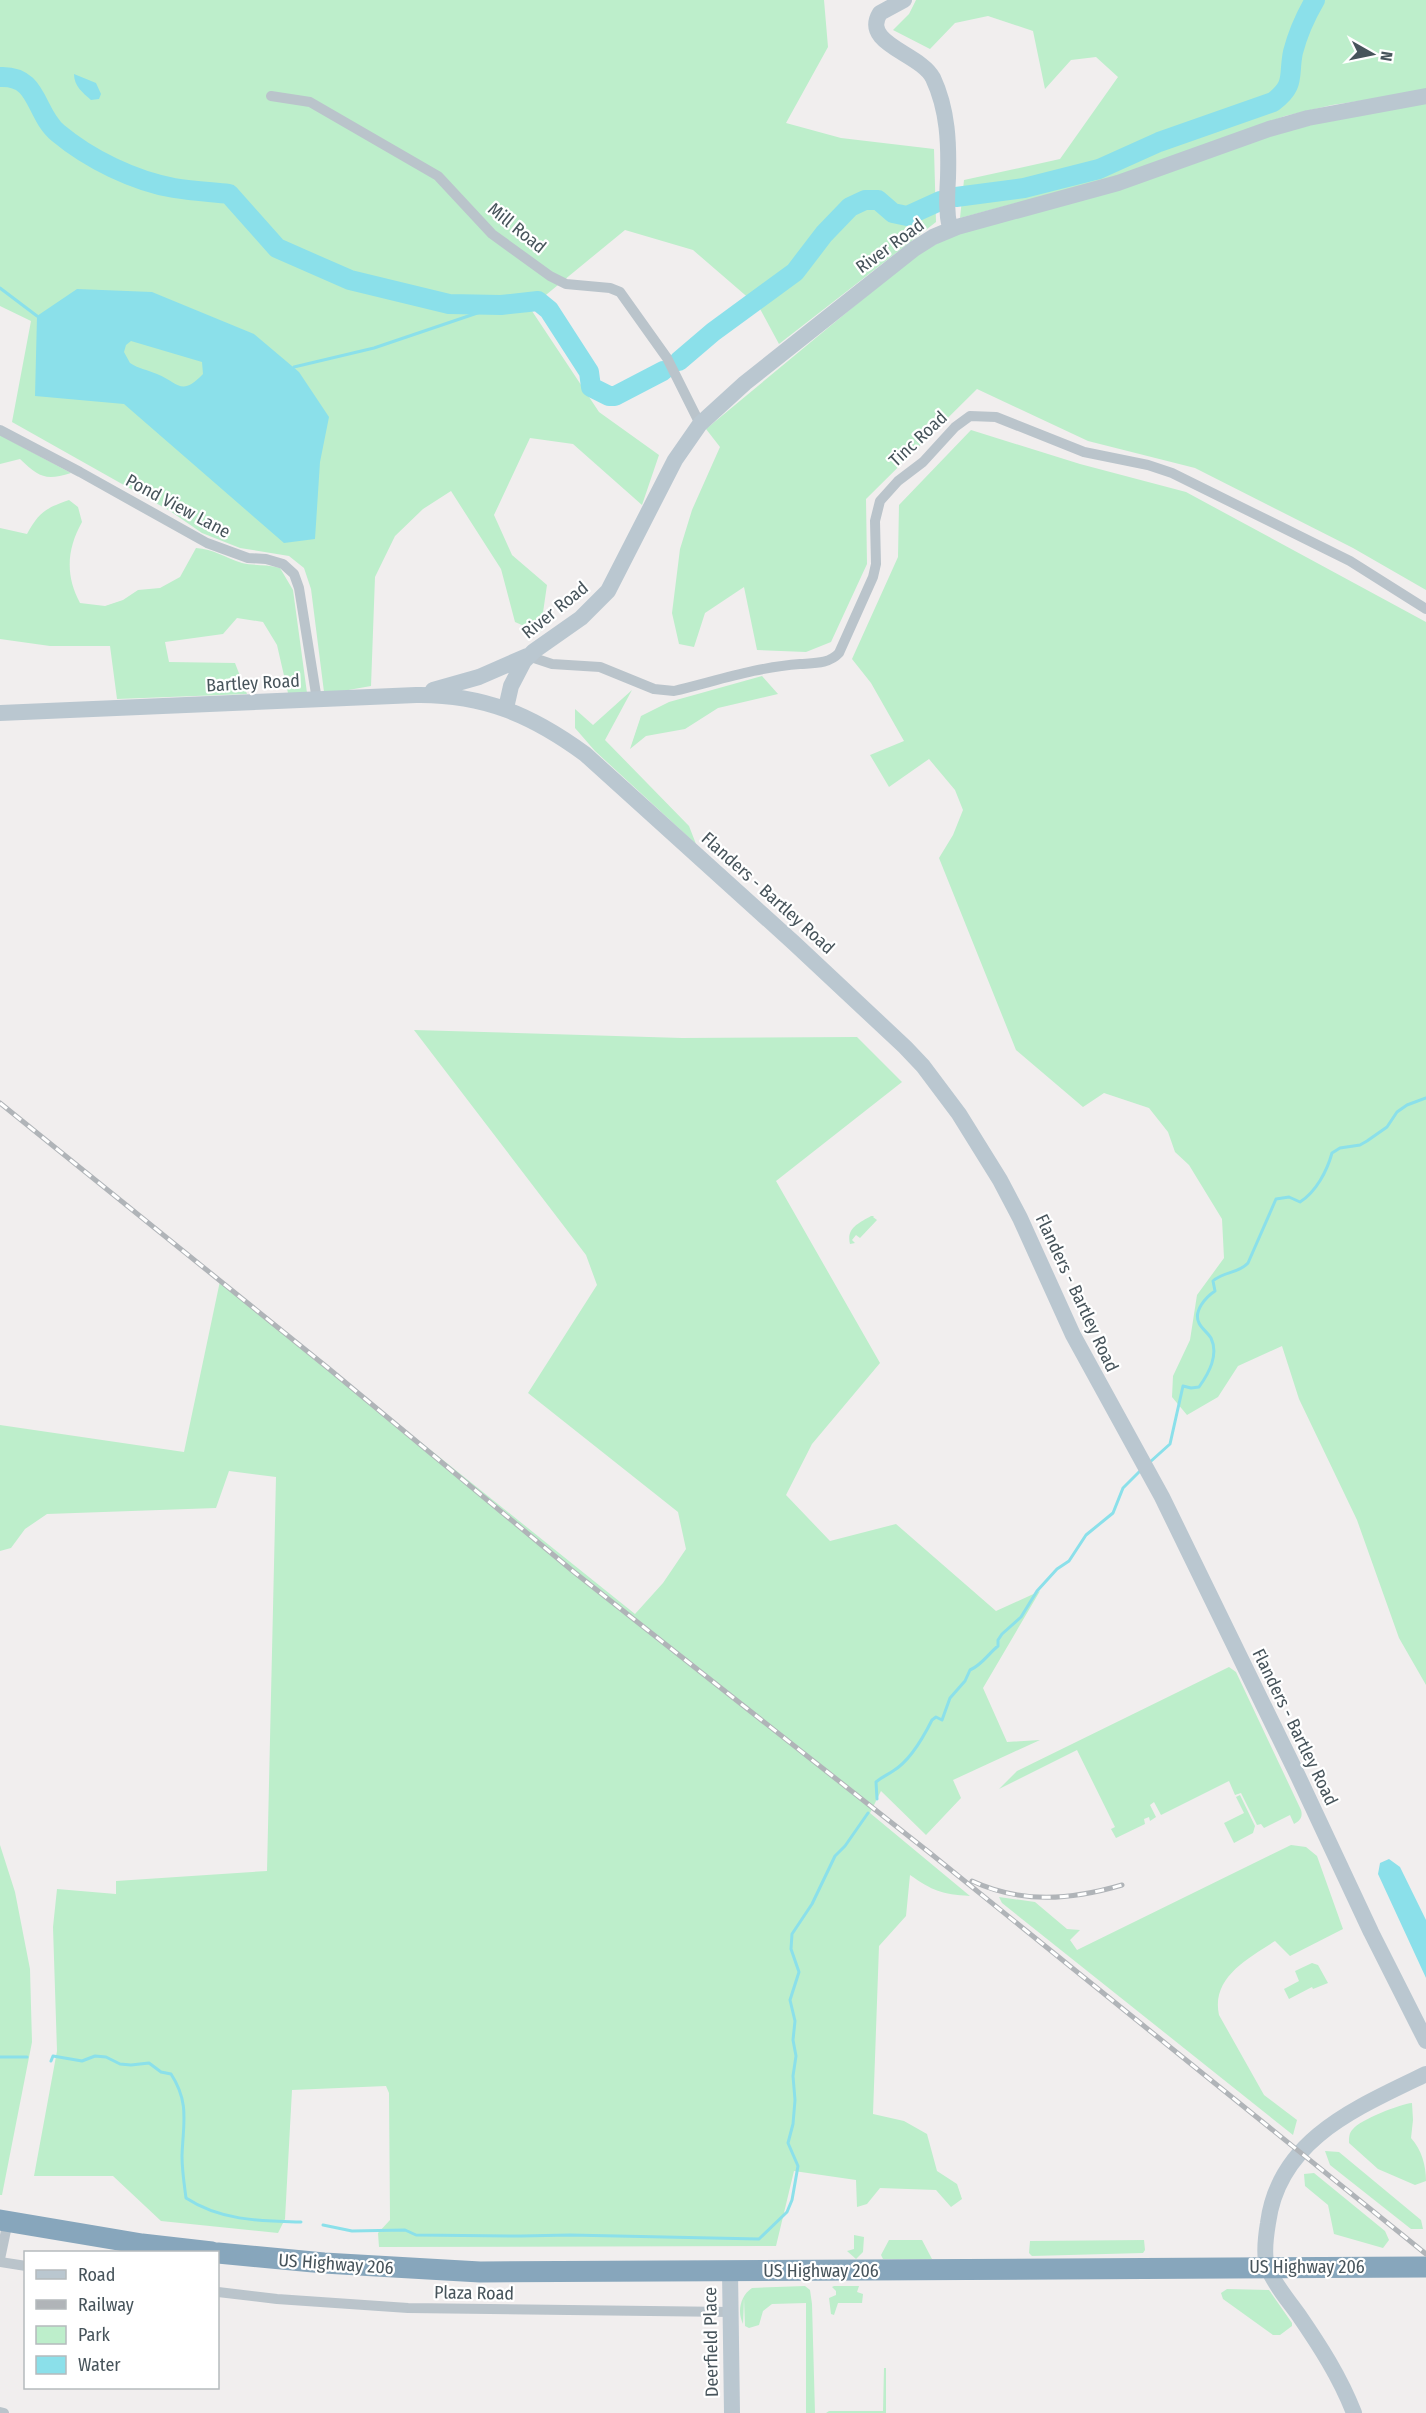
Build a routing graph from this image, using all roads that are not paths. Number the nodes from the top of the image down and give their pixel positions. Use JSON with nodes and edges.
{"nodes":[{"id":1,"x":904,"y":0,"type":"edge"},
{"id":2,"x":271,"y":96,"type":"dead end"},
{"id":3,"x":1426,"y":96,"type":"edge"},
{"id":4,"x":950,"y":229,"type":"junction"},
{"id":5,"x":700,"y":424,"type":"junction"},
{"id":6,"x":0,"y":430,"type":"edge"},
{"id":7,"x":1426,"y":609,"type":"edge"},
{"id":8,"x":528,"y":656,"type":"junction"},
{"id":9,"x":416,"y":695,"type":"junction"},
{"id":10,"x":317,"y":700,"type":"junction"},
{"id":11,"x":506,"y":708,"type":"junction"},
{"id":12,"x":0,"y":713,"type":"edge"},
{"id":13,"x":1426,"y":2041,"type":"edge"},
{"id":14,"x":1426,"y":2074,"type":"edge"},
{"id":15,"x":4,"y":2221,"type":"edge"},
{"id":16,"x":196,"y":2251,"type":"edge"},
{"id":17,"x":219,"y":2253,"type":"edge"},
{"id":18,"x":0,"y":2260,"type":"edge"},
{"id":19,"x":24,"y":2266,"type":"edge"},
{"id":20,"x":1426,"y":2266,"type":"edge"},
{"id":21,"x":1267,"y":2267,"type":"junction"},
{"id":22,"x":730,"y":2271,"type":"junction"},
{"id":23,"x":219,"y":2292,"type":"edge"},
{"id":24,"x":732,"y":2312,"type":"junction"},
{"id":25,"x":732,"y":2413,"type":"edge"},
{"id":26,"x":1354,"y":2413,"type":"edge"}],
"edges":[{"from":1,"to":4,"type":"main road"},
{"from":2,"to":5,"type":"street","name":"Mill Road"},
{"from":3,"to":4,"type":"main road","name":"River Road"},
{"from":4,"to":5,"type":"main road","name":"River Road"},
{"from":5,"to":8,"type":"main road","name":"River Road"},
{"from":6,"to":10,"type":"street","name":"Pond View Lane"},
{"from":7,"to":8,"type":"street","name":"Tinc Road"},
{"from":8,"to":9,"type":"main road","name":"River Road"},
{"from":8,"to":11,"type":"main road","name":"River Road"},
{"from":9,"to":10,"type":"main road","name":"Bartley Road"},
{"from":9,"to":11,"type":"main road","name":"Bartley Road"},
{"from":10,"to":12,"type":"main road","name":"Bartley Road"},
{"from":11,"to":13,"type":"main road","name":"Flanders - Bartley Road"},
{"from":14,"to":21,"type":"main road"},
{"from":15,"to":16,"type":"highway"},
{"from":15,"to":18,"type":"street"},
{"from":17,"to":22,"type":"highway","name":"US Highway 206"},
{"from":18,"to":19,"type":"street"},
{"from":20,"to":21,"type":"highway","name":"US Highway 206"},
{"from":21,"to":22,"type":"highway","name":"US Highway 206"},
{"from":21,"to":26,"type":"main road"},
{"from":22,"to":24,"type":"main road","name":"Deerfield Place"},
{"from":23,"to":24,"type":"street","name":"Plaza Road"},
{"from":24,"to":25,"type":"main road","name":"Deerfield Place"}]}
